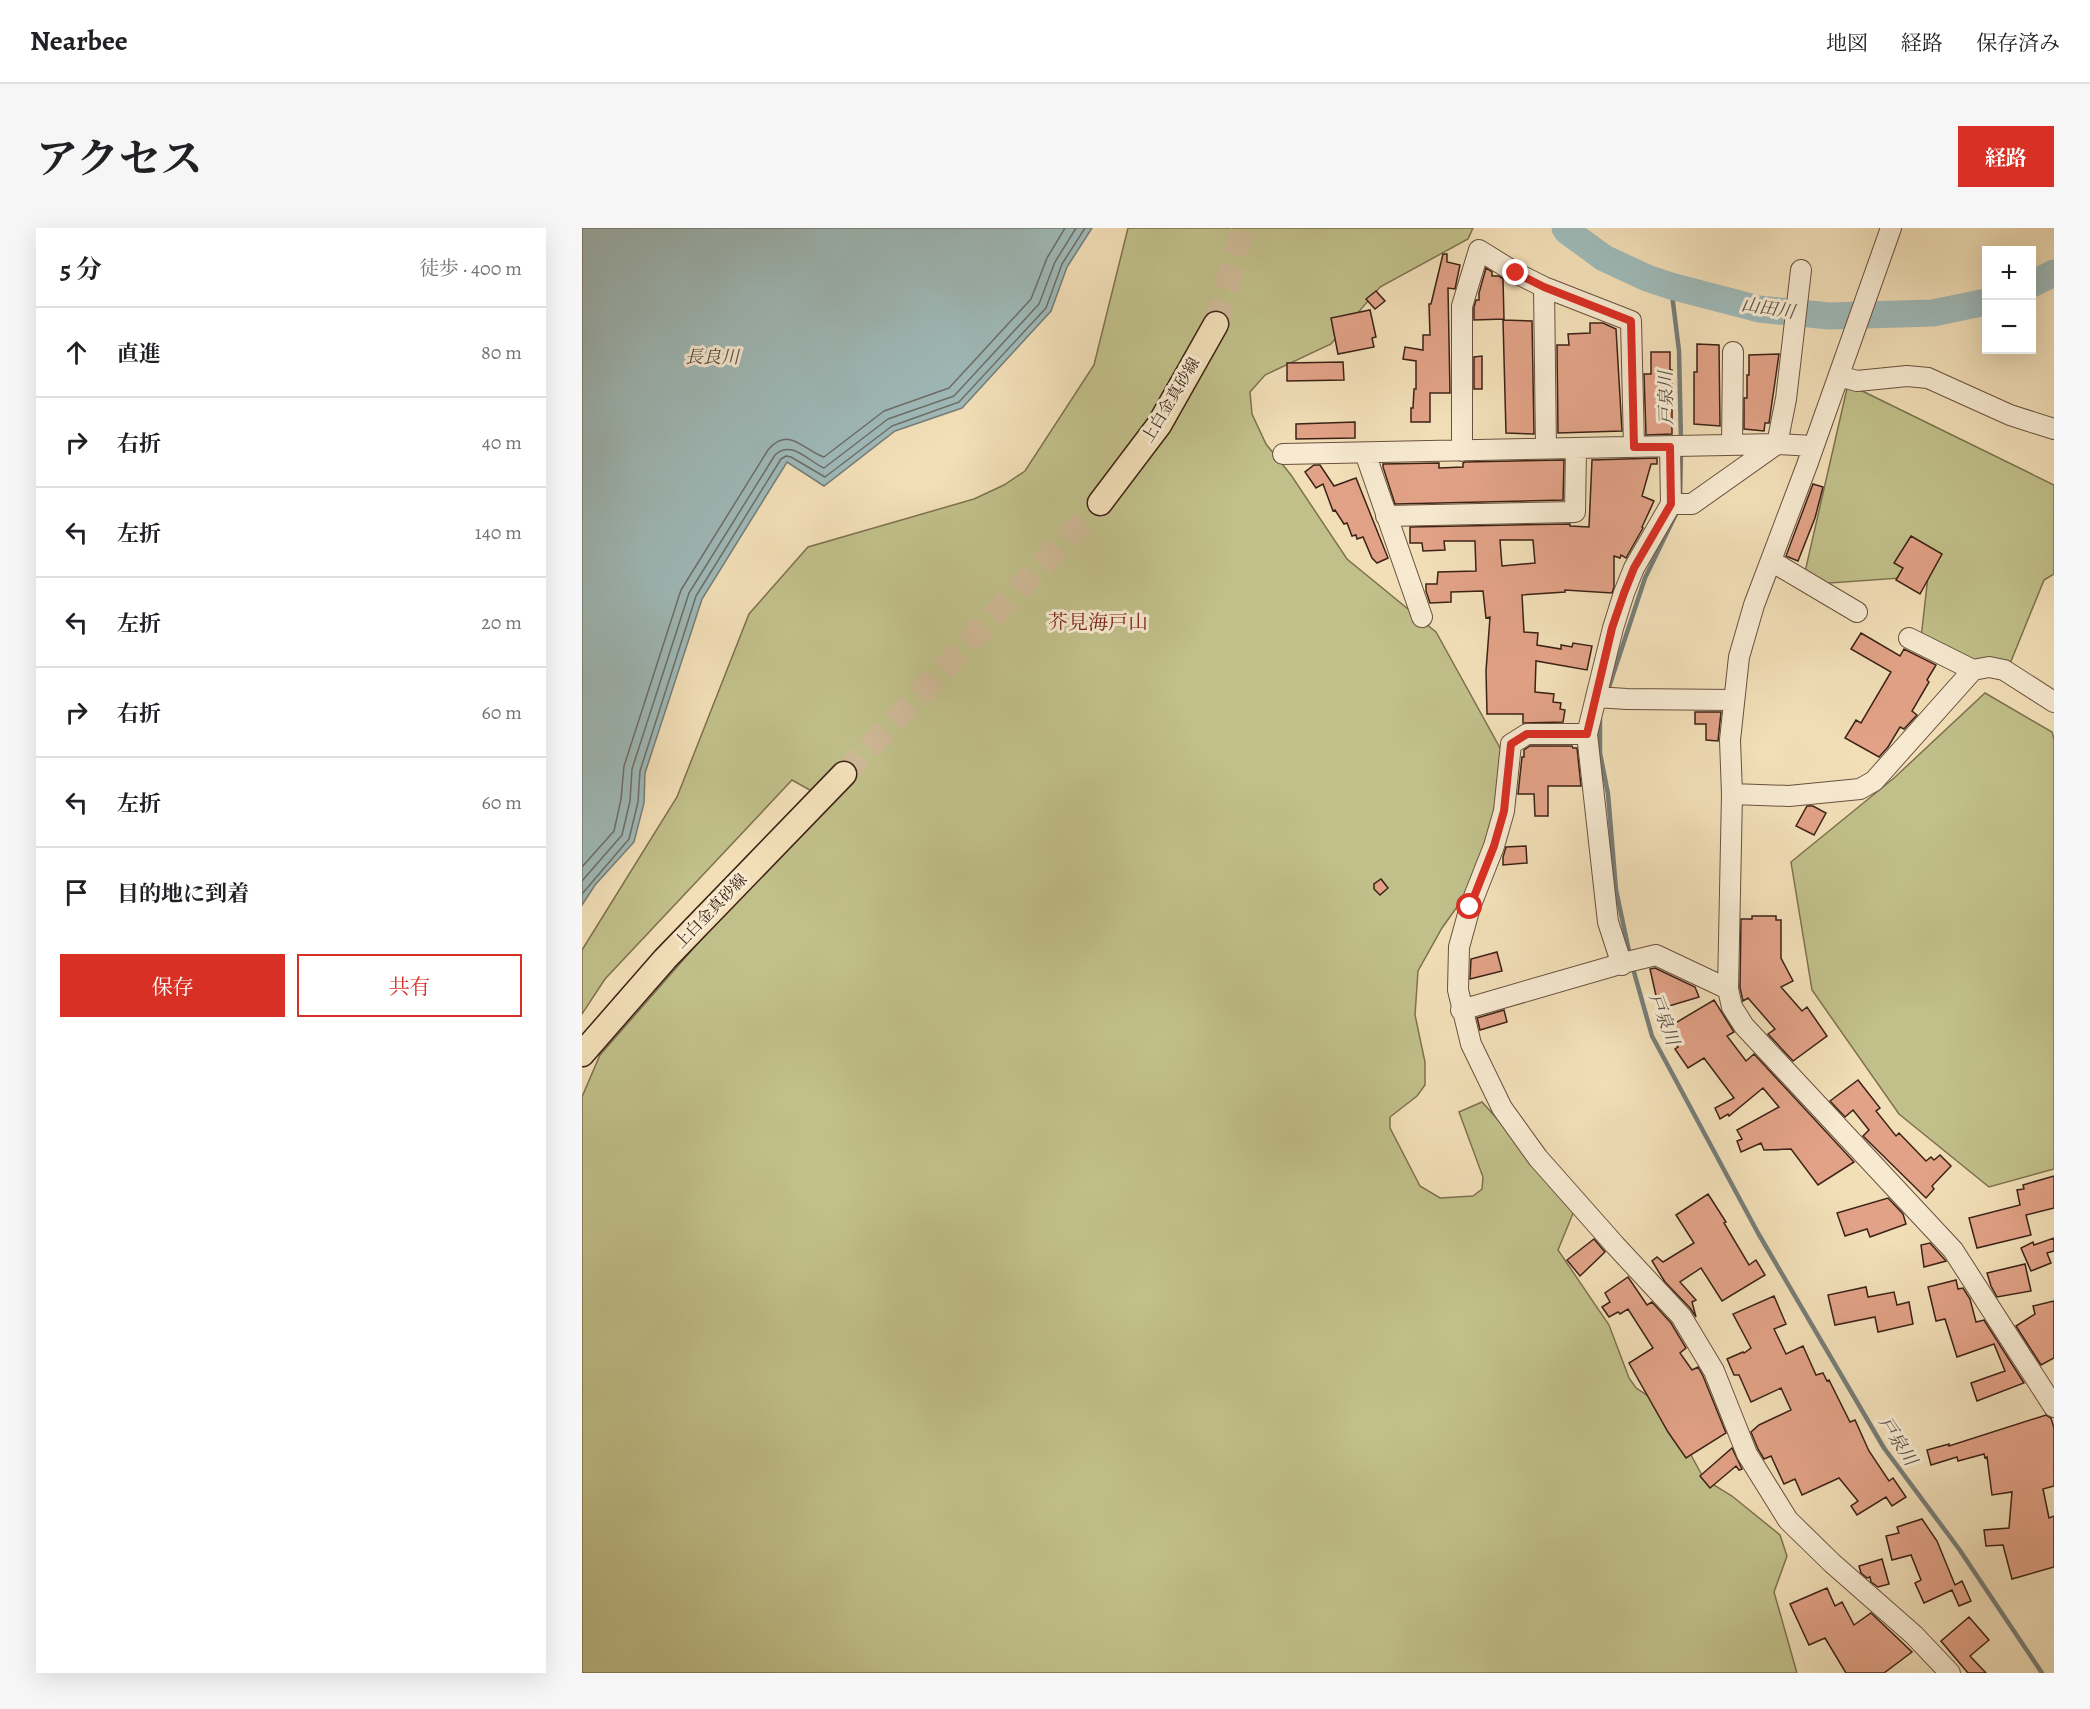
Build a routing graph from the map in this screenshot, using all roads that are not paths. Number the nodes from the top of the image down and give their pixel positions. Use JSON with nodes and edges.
{"nodes":[{"id":1,"x":1891,"y":228,"type":"edge"},
{"id":2,"x":1800,"y":277,"type":"dead end"},
{"id":3,"x":1544,"y":287,"type":"junction"},
{"id":4,"x":1216,"y":324,"type":"tunnel mouth"},
{"id":5,"x":1733,"y":352,"type":"dead end"},
{"id":6,"x":1839,"y":376,"type":"junction"},
{"id":7,"x":2054,"y":429,"type":"edge"},
{"id":8,"x":1777,"y":444,"type":"junction"},
{"id":9,"x":1732,"y":445,"type":"junction"},
{"id":10,"x":1814,"y":446,"type":"junction"},
{"id":11,"x":1634,"y":447,"type":"junction"},
{"id":12,"x":1679,"y":447,"type":"junction"},
{"id":13,"x":1546,"y":449,"type":"junction"},
{"id":14,"x":1576,"y":449,"type":"junction"},
{"id":15,"x":1462,"y":451,"type":"junction"},
{"id":16,"x":1365,"y":453,"type":"junction"},
{"id":17,"x":1283,"y":454,"type":"dead end"},
{"id":18,"x":1100,"y":502,"type":"tunnel mouth"},
{"id":19,"x":1679,"y":504,"type":"junction"},
{"id":20,"x":1386,"y":516,"type":"junction"},
{"id":21,"x":1771,"y":561,"type":"junction"},
{"id":22,"x":1857,"y":612,"type":"dead end"},
{"id":23,"x":1422,"y":617,"type":"dead end"},
{"id":24,"x":1909,"y":638,"type":"dead end"},
{"id":25,"x":1973,"y":670,"type":"junction"},
{"id":26,"x":1596,"y":697,"type":"junction"},
{"id":27,"x":1734,"y":700,"type":"junction"},
{"id":28,"x":2054,"y":702,"type":"edge"},
{"id":29,"x":1587,"y":734,"type":"junction"},
{"id":30,"x":844,"y":774,"type":"tunnel mouth"},
{"id":31,"x":1732,"y":794,"type":"junction"},
{"id":32,"x":1630,"y":962,"type":"junction"},
{"id":33,"x":1728,"y":989,"type":"junction"},
{"id":34,"x":1461,"y":1010,"type":"junction"},
{"id":35,"x":582,"y":1054,"type":"edge"},
{"id":36,"x":2054,"y":1407,"type":"edge"},
{"id":37,"x":1950,"y":1673,"type":"edge"}],
"edges":[{"from":1,"to":6,"type":"street"},
{"from":2,"to":8,"type":"street"},
{"from":3,"to":11,"type":"street"},
{"from":3,"to":13,"type":"street"},
{"from":3,"to":15,"type":"street"},
{"from":4,"to":18,"type":"main road","name":"上白金真砂線"},
{"from":5,"to":9,"type":"street"},
{"from":6,"to":7,"type":"street"},
{"from":6,"to":10,"type":"street"},
{"from":8,"to":9,"type":"street"},
{"from":8,"to":10,"type":"street"},
{"from":8,"to":19,"type":"street"},
{"from":9,"to":12,"type":"street"},
{"from":10,"to":21,"type":"street"},
{"from":11,"to":12,"type":"street"},
{"from":11,"to":14,"type":"street"},
{"from":12,"to":19,"type":"street"},
{"from":13,"to":14,"type":"street"},
{"from":13,"to":15,"type":"street"},
{"from":14,"to":20,"type":"street"},
{"from":15,"to":16,"type":"street"},
{"from":16,"to":17,"type":"street"},
{"from":16,"to":20,"type":"street"},
{"from":19,"to":26,"type":"street"},
{"from":20,"to":23,"type":"street"},
{"from":21,"to":22,"type":"street"},
{"from":21,"to":27,"type":"street"},
{"from":24,"to":25,"type":"street"},
{"from":25,"to":28,"type":"street"},
{"from":25,"to":31,"type":"street"},
{"from":26,"to":27,"type":"street"},
{"from":26,"to":29,"type":"street"},
{"from":27,"to":31,"type":"street"},
{"from":29,"to":32,"type":"street"},
{"from":29,"to":34,"type":"street"},
{"from":30,"to":35,"type":"main road","name":"上白金真砂線"},
{"from":31,"to":33,"type":"street"},
{"from":32,"to":33,"type":"street"},
{"from":32,"to":34,"type":"street"},
{"from":33,"to":36,"type":"street"},
{"from":34,"to":37,"type":"street"}]}
